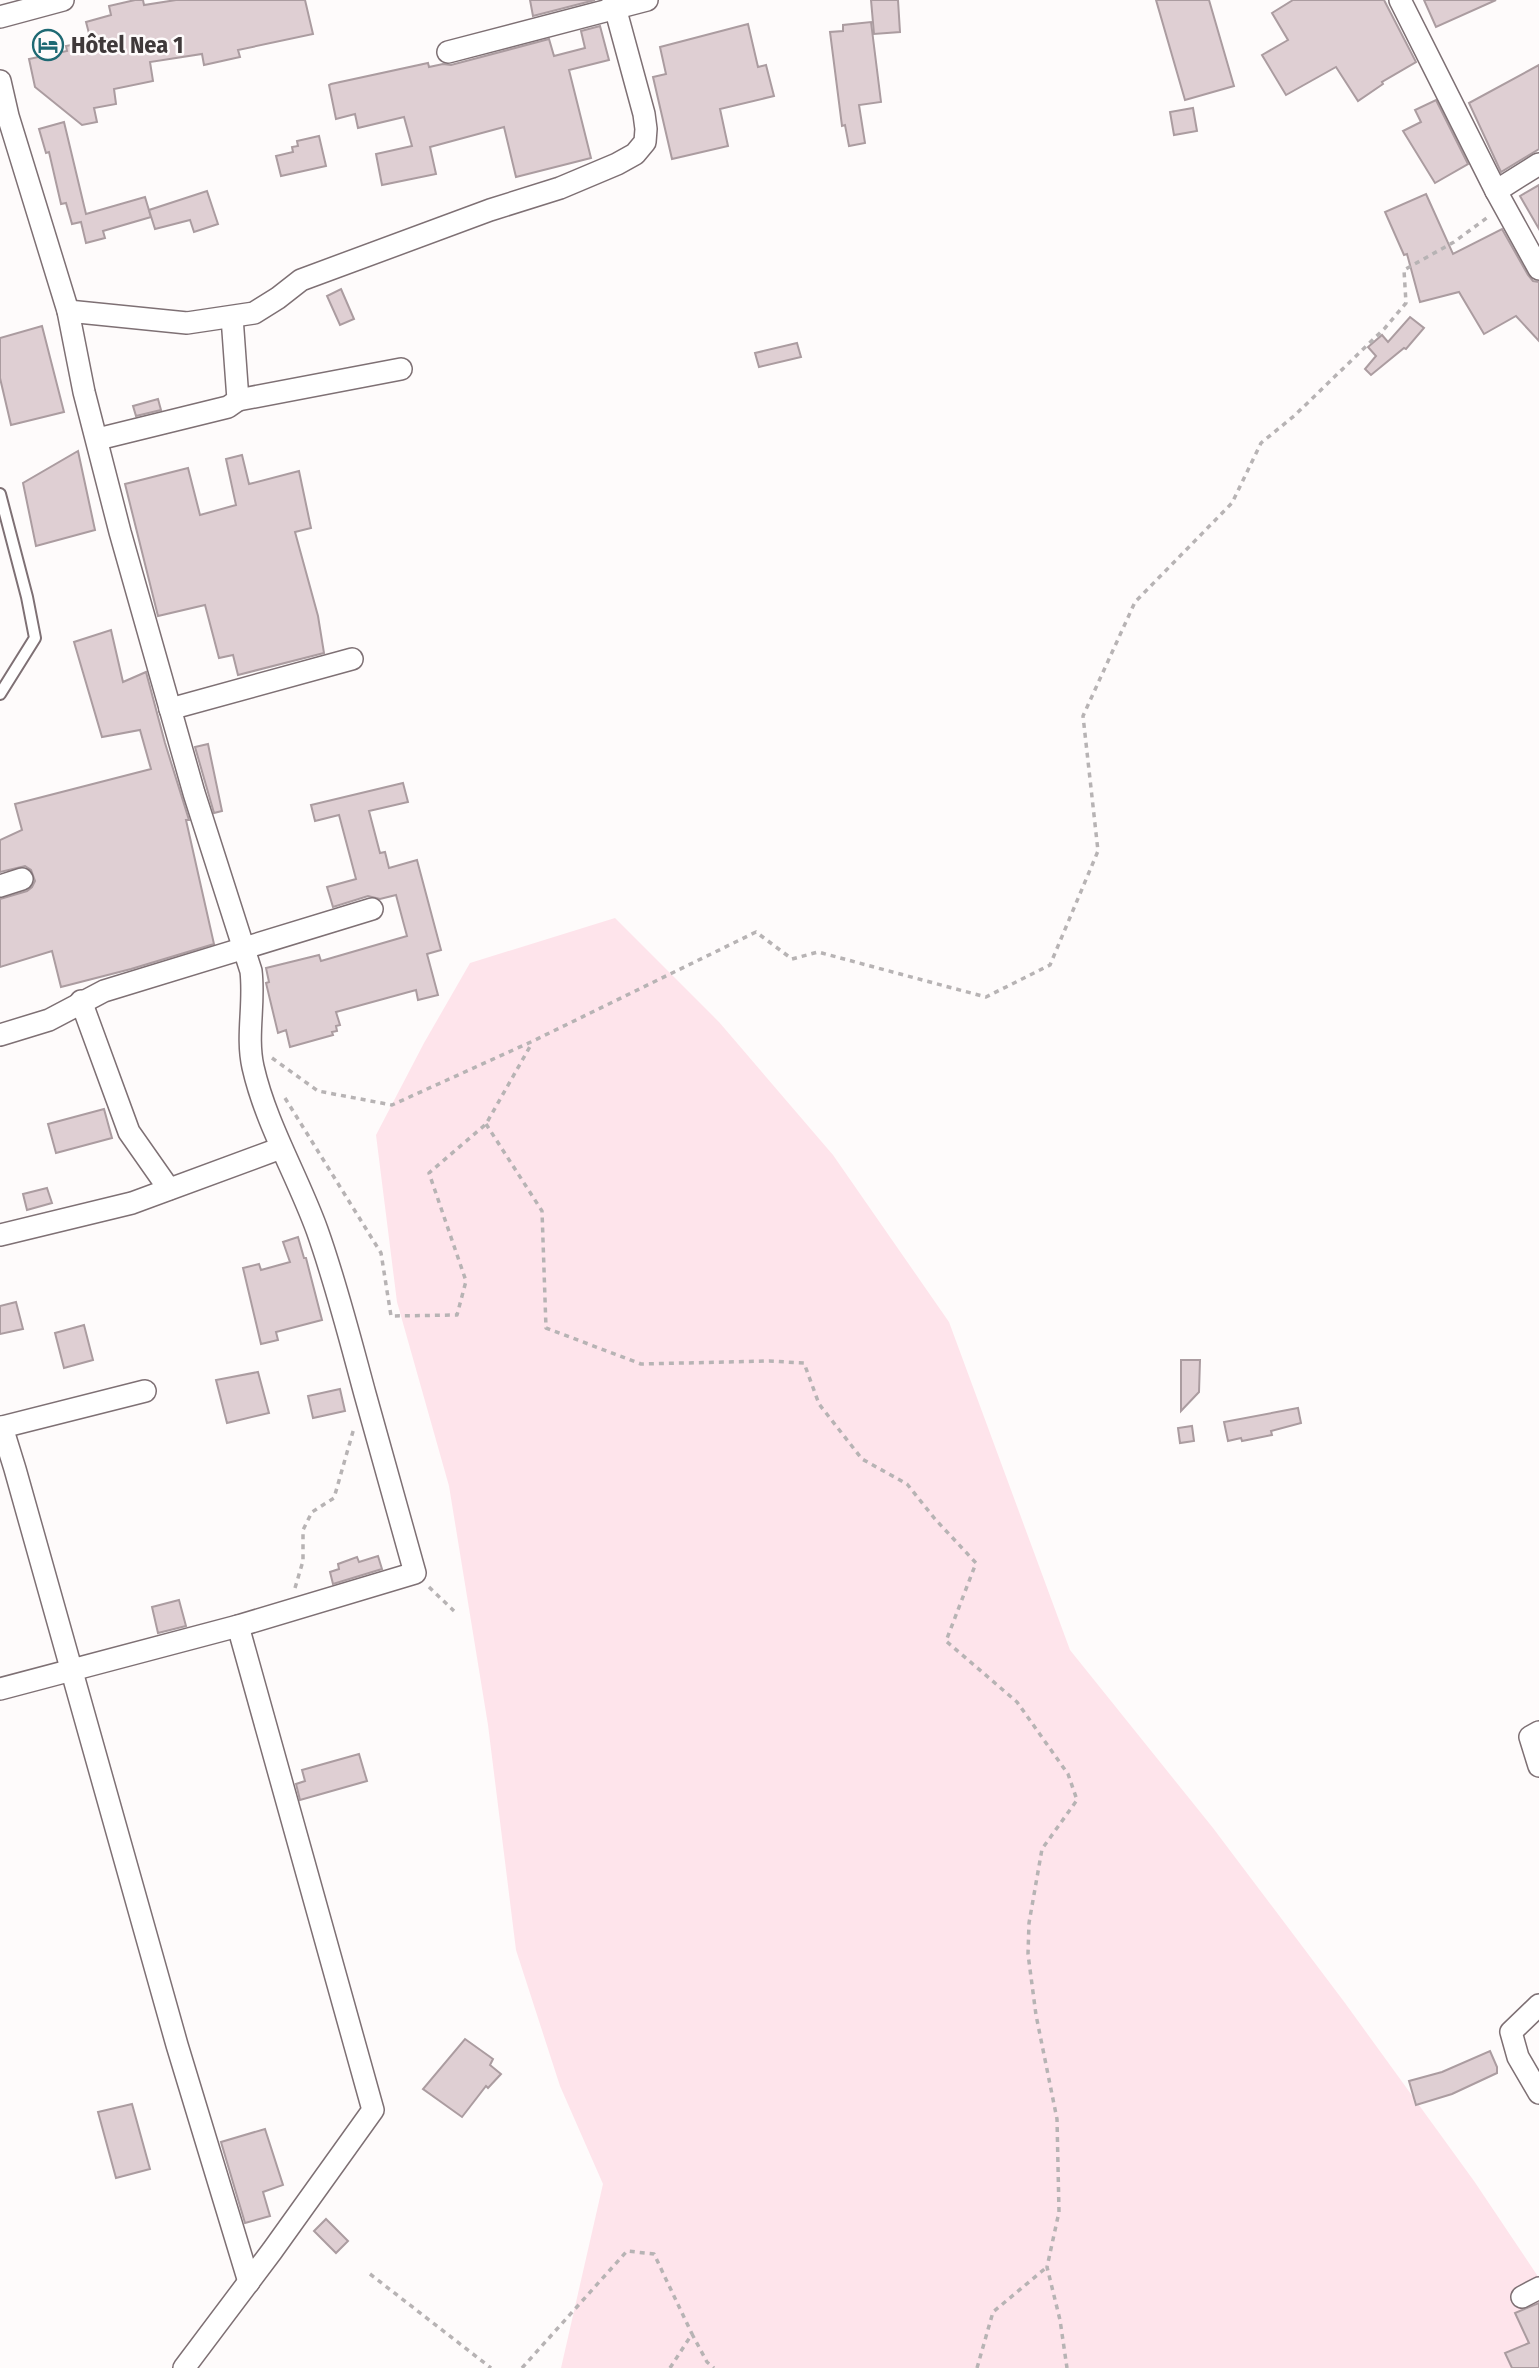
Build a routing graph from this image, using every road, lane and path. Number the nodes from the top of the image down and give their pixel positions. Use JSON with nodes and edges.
{"nodes":[{"id":1,"x":63,"y":0,"type":"edge"},
{"id":2,"x":647,"y":0,"type":"edge"},
{"id":3,"x":1400,"y":0,"type":"edge"},
{"id":4,"x":614,"y":4,"type":"edge"},
{"id":5,"x":0,"y":17,"type":"edge"},
{"id":6,"x":448,"y":52,"type":"dead end"},
{"id":7,"x":0,"y":81,"type":"edge"},
{"id":8,"x":1539,"y":164,"type":"edge"},
{"id":9,"x":1500,"y":198,"type":"junction"},
{"id":10,"x":1539,"y":269,"type":"edge"},
{"id":11,"x":68,"y":311,"type":"junction"},
{"id":12,"x":232,"y":317,"type":"junction"},
{"id":13,"x":401,"y":369,"type":"dead end"},
{"id":14,"x":238,"y":400,"type":"junction"},
{"id":15,"x":98,"y":439,"type":"junction"},
{"id":16,"x":0,"y":494,"type":"edge"},
{"id":17,"x":352,"y":659,"type":"dead end"},
{"id":18,"x":0,"y":694,"type":"edge"},
{"id":19,"x":170,"y":709,"type":"junction"},
{"id":20,"x":22,"y":879,"type":"dead end"},
{"id":21,"x":0,"y":886,"type":"edge"},
{"id":22,"x":372,"y":909,"type":"dead end"},
{"id":23,"x":244,"y":948,"type":"junction"},
{"id":24,"x":82,"y":1001,"type":"junction"},
{"id":25,"x":0,"y":1035,"type":"edge"},
{"id":26,"x":533,"y":1041,"type":"junction"},
{"id":27,"x":250,"y":1043,"type":"junction"},
{"id":28,"x":279,"y":1090,"type":"dead end"},
{"id":29,"x":486,"y":1124,"type":"junction"},
{"id":30,"x":281,"y":1148,"type":"junction"},
{"id":31,"x":169,"y":1189,"type":"junction"},
{"id":32,"x":0,"y":1235,"type":"edge"},
{"id":33,"x":145,"y":1391,"type":"dead end"},
{"id":34,"x":365,"y":1393,"type":"junction"},
{"id":35,"x":1,"y":1427,"type":"edge"},
{"id":36,"x":415,"y":1573,"type":"junction"},
{"id":37,"x":294,"y":1592,"type":"dead end"},
{"id":38,"x":454,"y":1611,"type":"dead end"},
{"id":39,"x":237,"y":1626,"type":"junction"},
{"id":40,"x":73,"y":1670,"type":"junction"},
{"id":41,"x":0,"y":1689,"type":"edge"},
{"id":42,"x":1539,"y":1732,"type":"edge"},
{"id":43,"x":1539,"y":1766,"type":"edge"},
{"id":44,"x":1539,"y":2006,"type":"edge"},
{"id":45,"x":1539,"y":2093,"type":"edge"},
{"id":46,"x":1047,"y":2267,"type":"junction"},
{"id":47,"x":370,"y":2274,"type":"dead end"},
{"id":48,"x":249,"y":2282,"type":"junction"},
{"id":49,"x":692,"y":2334,"type":"junction"},
{"id":50,"x":196,"y":2364,"type":"edge"},
{"id":51,"x":491,"y":2368,"type":"edge"},
{"id":52,"x":522,"y":2368,"type":"edge"},
{"id":53,"x":670,"y":2368,"type":"edge"},
{"id":54,"x":714,"y":2368,"type":"edge"},
{"id":55,"x":977,"y":2368,"type":"edge"},
{"id":56,"x":1068,"y":2368,"type":"edge"}],
"edges":[{"from":1,"to":5,"type":"street"},
{"from":2,"to":4,"type":"street"},
{"from":3,"to":9,"type":"street"},
{"from":4,"to":6,"type":"street"},
{"from":4,"to":12,"type":"street"},
{"from":7,"to":11,"type":"street"},
{"from":8,"to":9,"type":"street"},
{"from":9,"to":10,"type":"street"},
{"from":9,"to":26,"type":"path"},
{"from":11,"to":12,"type":"street"},
{"from":11,"to":15,"type":"street"},
{"from":12,"to":14,"type":"street"},
{"from":13,"to":14,"type":"street"},
{"from":14,"to":15,"type":"street"},
{"from":15,"to":19,"type":"street"},
{"from":16,"to":18,"type":"lane"},
{"from":17,"to":19,"type":"street"},
{"from":19,"to":23,"type":"street"},
{"from":20,"to":21,"type":"street"},
{"from":22,"to":23,"type":"street"},
{"from":23,"to":24,"type":"street"},
{"from":23,"to":27,"type":"street"},
{"from":24,"to":25,"type":"street"},
{"from":24,"to":31,"type":"street"},
{"from":26,"to":27,"type":"path"},
{"from":26,"to":29,"type":"path"},
{"from":27,"to":30,"type":"street"},
{"from":28,"to":29,"type":"path"},
{"from":29,"to":46,"type":"path"},
{"from":30,"to":31,"type":"street"},
{"from":30,"to":34,"type":"street"},
{"from":31,"to":32,"type":"street"},
{"from":33,"to":35,"type":"street"},
{"from":34,"to":36,"type":"street"},
{"from":34,"to":37,"type":"path"},
{"from":35,"to":40,"type":"street"},
{"from":36,"to":38,"type":"path"},
{"from":36,"to":39,"type":"street"},
{"from":39,"to":40,"type":"street"},
{"from":39,"to":48,"type":"street"},
{"from":40,"to":41,"type":"street"},
{"from":40,"to":48,"type":"street"},
{"from":42,"to":43,"type":"street"},
{"from":44,"to":45,"type":"street"},
{"from":46,"to":55,"type":"path"},
{"from":46,"to":56,"type":"path"},
{"from":47,"to":51,"type":"path"},
{"from":48,"to":50,"type":"street"},
{"from":49,"to":52,"type":"path"},
{"from":49,"to":53,"type":"path"},
{"from":49,"to":54,"type":"path"}]}
